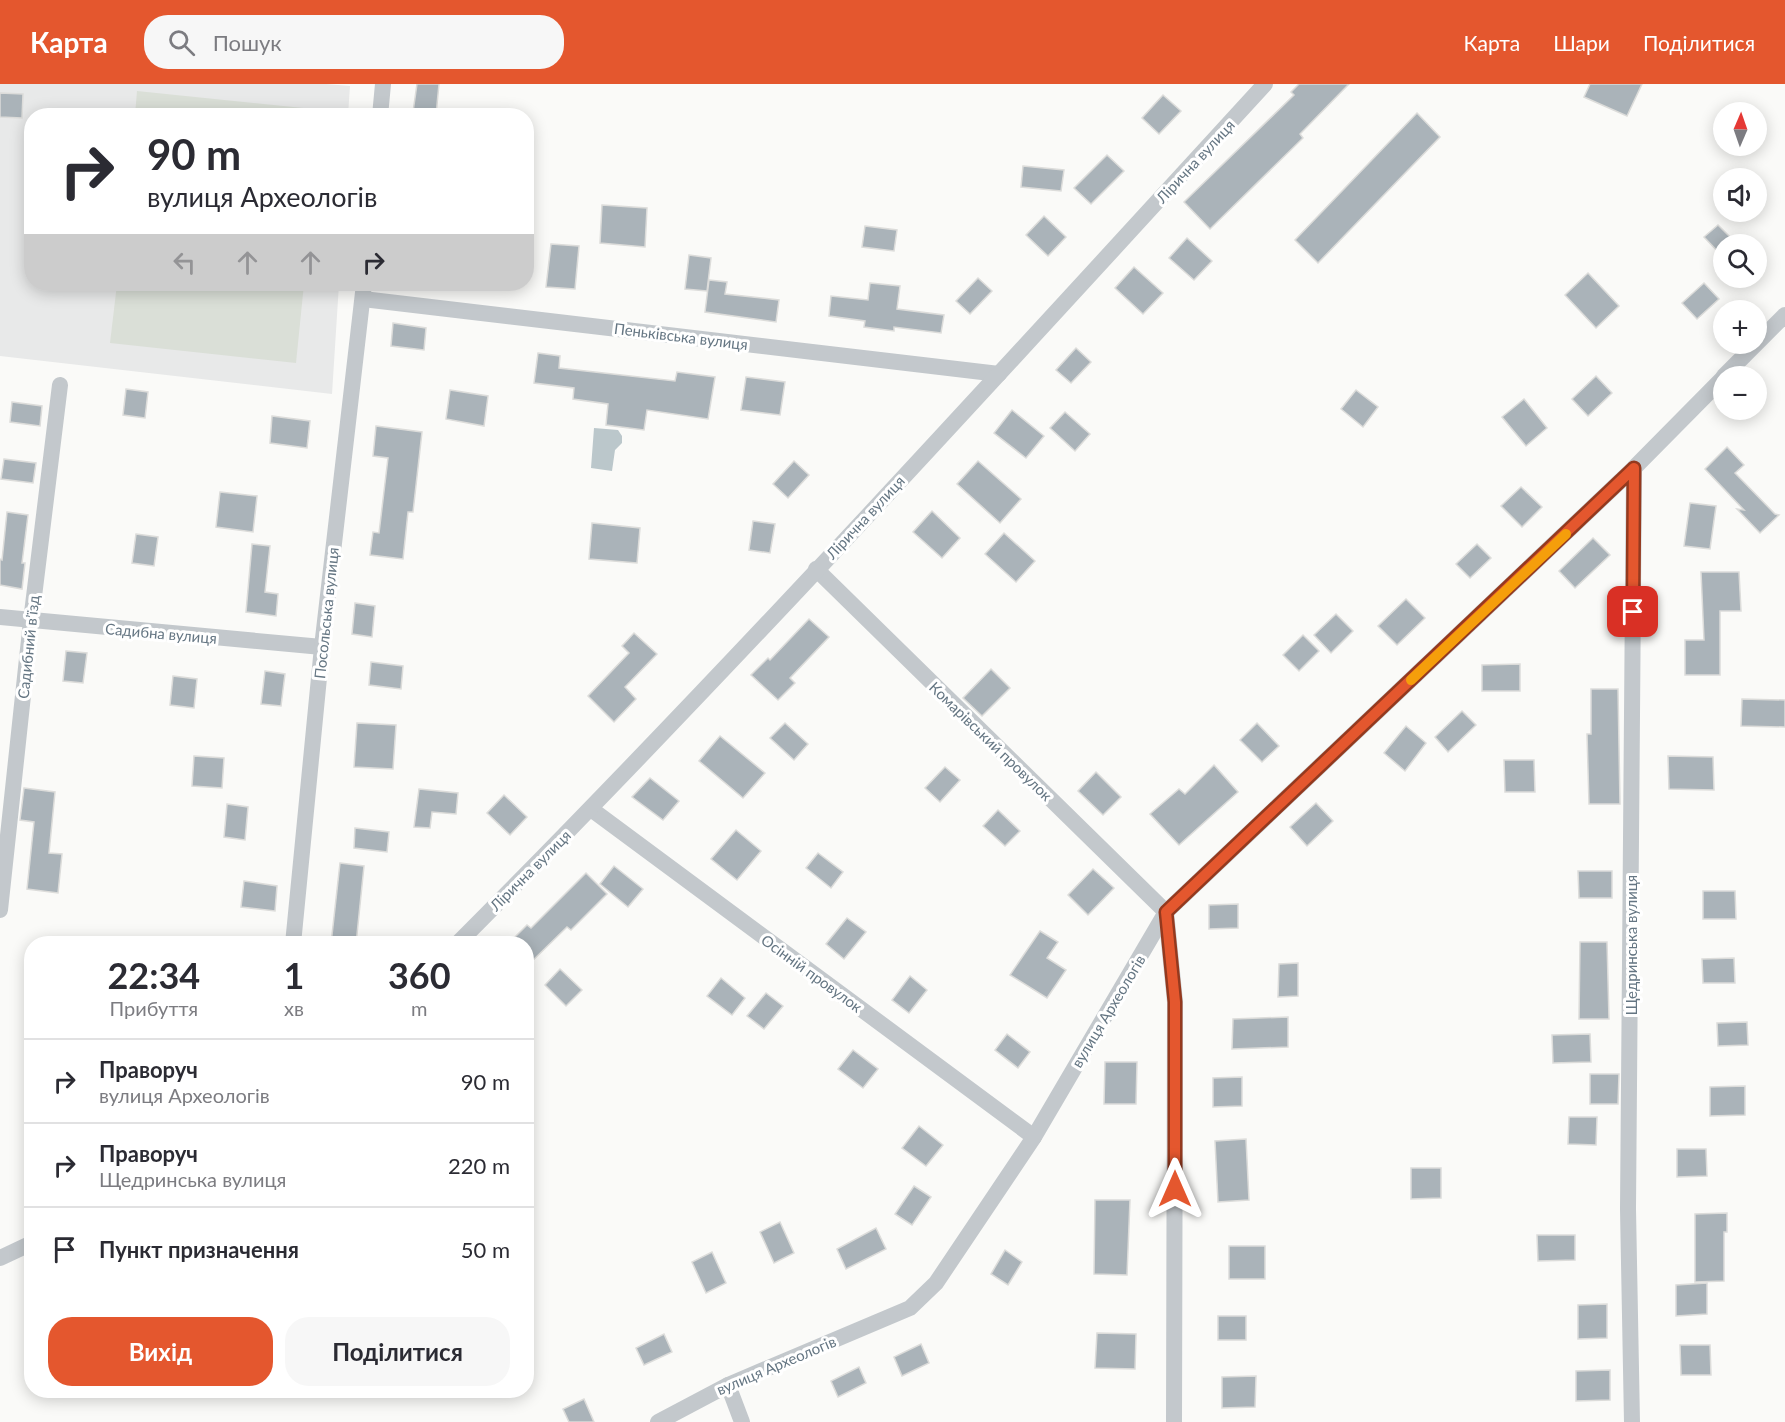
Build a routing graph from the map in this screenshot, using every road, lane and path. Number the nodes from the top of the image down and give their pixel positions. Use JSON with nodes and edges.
{"nodes":[{"id":1,"x":383,"y":84,"type":"edge"},
{"id":2,"x":1265,"y":84,"type":"edge"},
{"id":3,"x":381,"y":108,"type":"edge"},
{"id":4,"x":363,"y":291,"type":"edge"},
{"id":5,"x":1785,"y":315,"type":"edge"},
{"id":6,"x":1735,"y":366,"type":"edge"},
{"id":7,"x":999,"y":374,"type":"junction"},
{"id":8,"x":60,"y":385,"type":"dead end"},
{"id":9,"x":1713,"y":388,"type":"edge"},
{"id":10,"x":1634,"y":468,"type":"junction"},
{"id":11,"x":816,"y":569,"type":"junction"},
{"id":12,"x":0,"y":617,"type":"edge"},
{"id":13,"x":31,"y":621,"type":"junction"},
{"id":14,"x":322,"y":647,"type":"junction"},
{"id":15,"x":591,"y":809,"type":"junction"},
{"id":16,"x":0,"y":910,"type":"edge"},
{"id":17,"x":1166,"y":912,"type":"junction"},
{"id":18,"x":294,"y":936,"type":"edge"},
{"id":19,"x":465,"y":936,"type":"edge"},
{"id":20,"x":1034,"y":1137,"type":"junction"},
{"id":21,"x":24,"y":1247,"type":"edge"},
{"id":22,"x":0,"y":1258,"type":"edge"},
{"id":23,"x":728,"y":1385,"type":"junction"},
{"id":24,"x":658,"y":1422,"type":"edge"},
{"id":25,"x":742,"y":1422,"type":"edge"},
{"id":26,"x":1174,"y":1422,"type":"edge"},
{"id":27,"x":1632,"y":1422,"type":"edge"}],
"edges":[{"from":1,"to":3,"type":"street"},
{"from":2,"to":7,"type":"street","name":"Лірична вулиця"},
{"from":4,"to":7,"type":"street","name":"Пеньківська вулиця"},
{"from":4,"to":14,"type":"street","name":"Посольська вулиця"},
{"from":5,"to":6,"type":"street","name":"вулиця Археологів"},
{"from":7,"to":11,"type":"street","name":"Лірична вулиця"},
{"from":8,"to":13,"type":"street","name":"Садибний в’їзд"},
{"from":9,"to":10,"type":"street","name":"вулиця Археологів"},
{"from":10,"to":17,"type":"street","name":"вулиця Археологів"},
{"from":10,"to":27,"type":"street","name":"Щедринська вулиця"},
{"from":11,"to":15,"type":"street","name":"Лірична вулиця"},
{"from":11,"to":17,"type":"street","name":"Комарівський провулок"},
{"from":12,"to":13,"type":"street","name":"Садибна вулиця"},
{"from":13,"to":14,"type":"street","name":"Садибна вулиця"},
{"from":13,"to":16,"type":"street","name":"Садибний в’їзд"},
{"from":14,"to":18,"type":"street","name":"Посольська вулиця"},
{"from":15,"to":19,"type":"street","name":"Лірична вулиця"},
{"from":15,"to":20,"type":"street","name":"Осінній провулок"},
{"from":17,"to":20,"type":"street","name":"вулиця Археологів"},
{"from":17,"to":26,"type":"street"},
{"from":20,"to":23,"type":"street","name":"вулиця Археологів"},
{"from":21,"to":22,"type":"street"},
{"from":23,"to":24,"type":"street","name":"вулиця Археологів"},
{"from":23,"to":25,"type":"street"}]}
